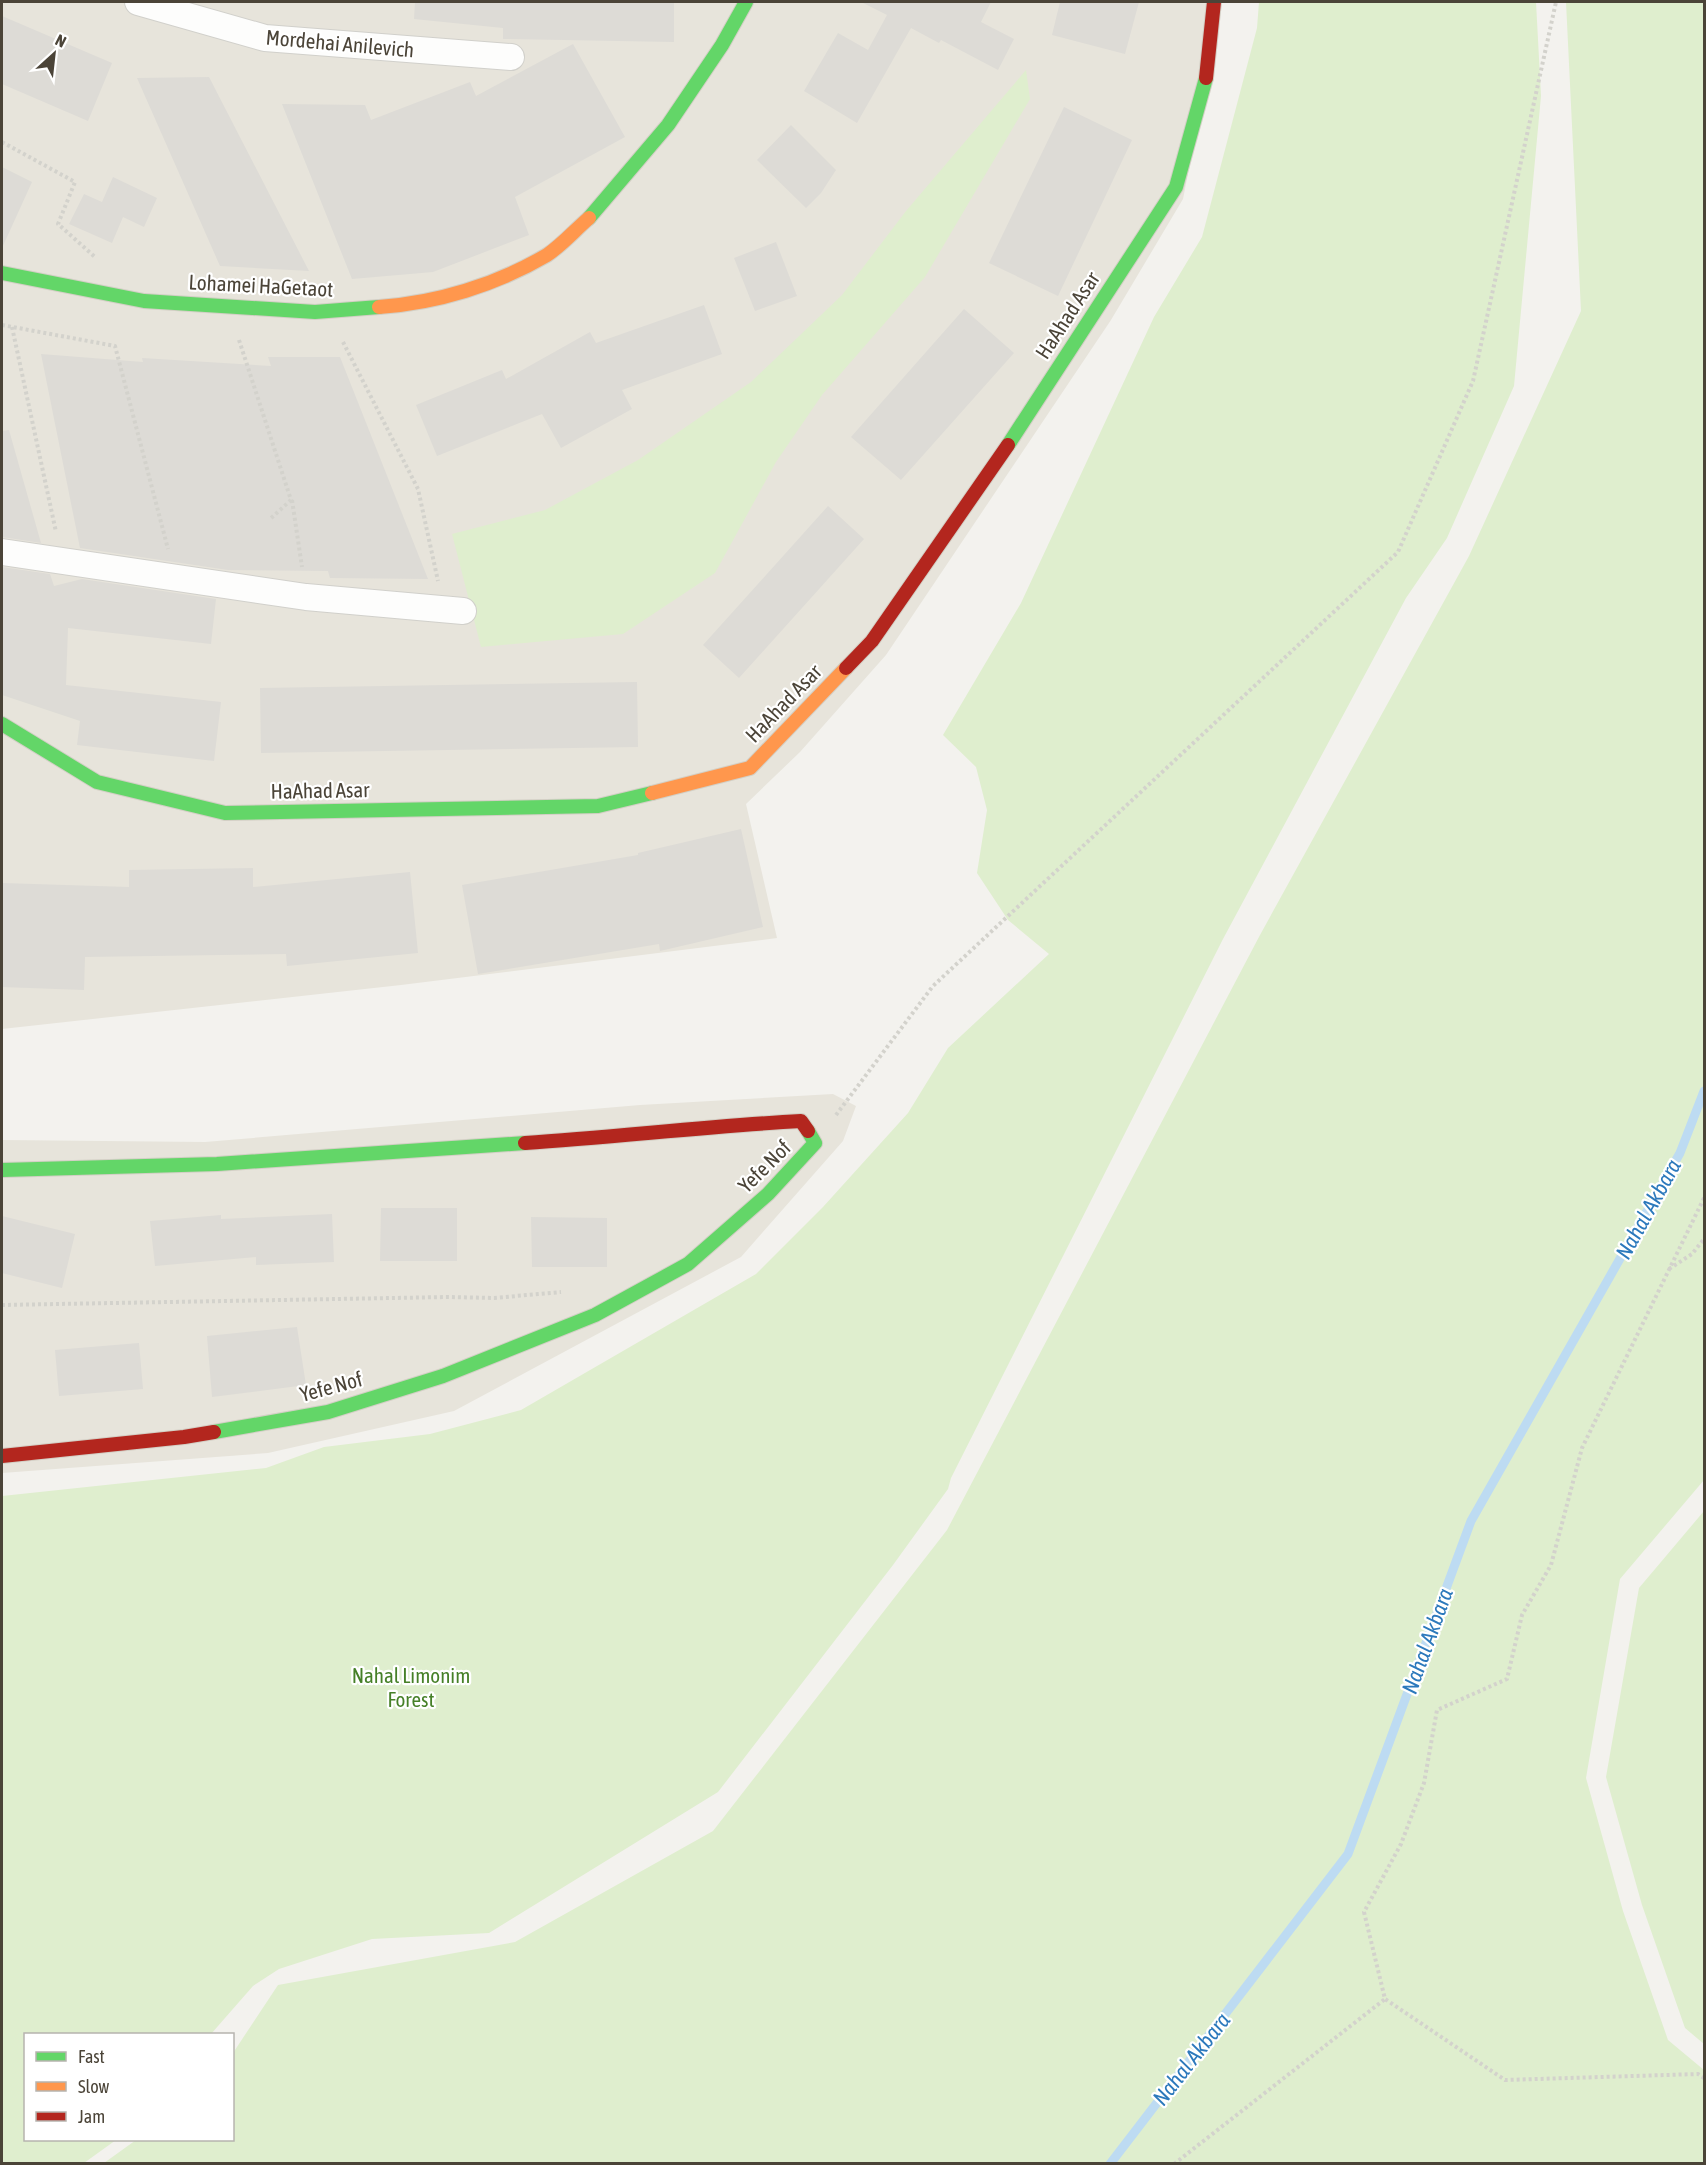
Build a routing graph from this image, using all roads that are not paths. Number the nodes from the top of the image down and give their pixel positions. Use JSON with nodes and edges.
{"nodes":[{"id":1,"x":746,"y":2,"type":"edge"},
{"id":2,"x":1214,"y":2,"type":"edge"},
{"id":3,"x":155,"y":4,"type":"edge"},
{"id":4,"x":511,"y":57,"type":"dead end"},
{"id":5,"x":2,"y":273,"type":"edge"},
{"id":6,"x":2,"y":552,"type":"edge"},
{"id":7,"x":454,"y":611,"type":"road end"},
{"id":8,"x":2,"y":724,"type":"edge"},
{"id":9,"x":2,"y":1170,"type":"edge"},
{"id":10,"x":2,"y":1456,"type":"edge"}],
"edges":[{"from":1,"to":5,"type":"street","name":"Lohamei HaGetaot"},
{"from":2,"to":8,"type":"street","name":"HaAhad Asar"},
{"from":3,"to":4,"type":"street","name":"Mordehai Anilevich"},
{"from":6,"to":7,"type":"street"},
{"from":9,"to":10,"type":"street","name":"Yefe Nof"}]}
